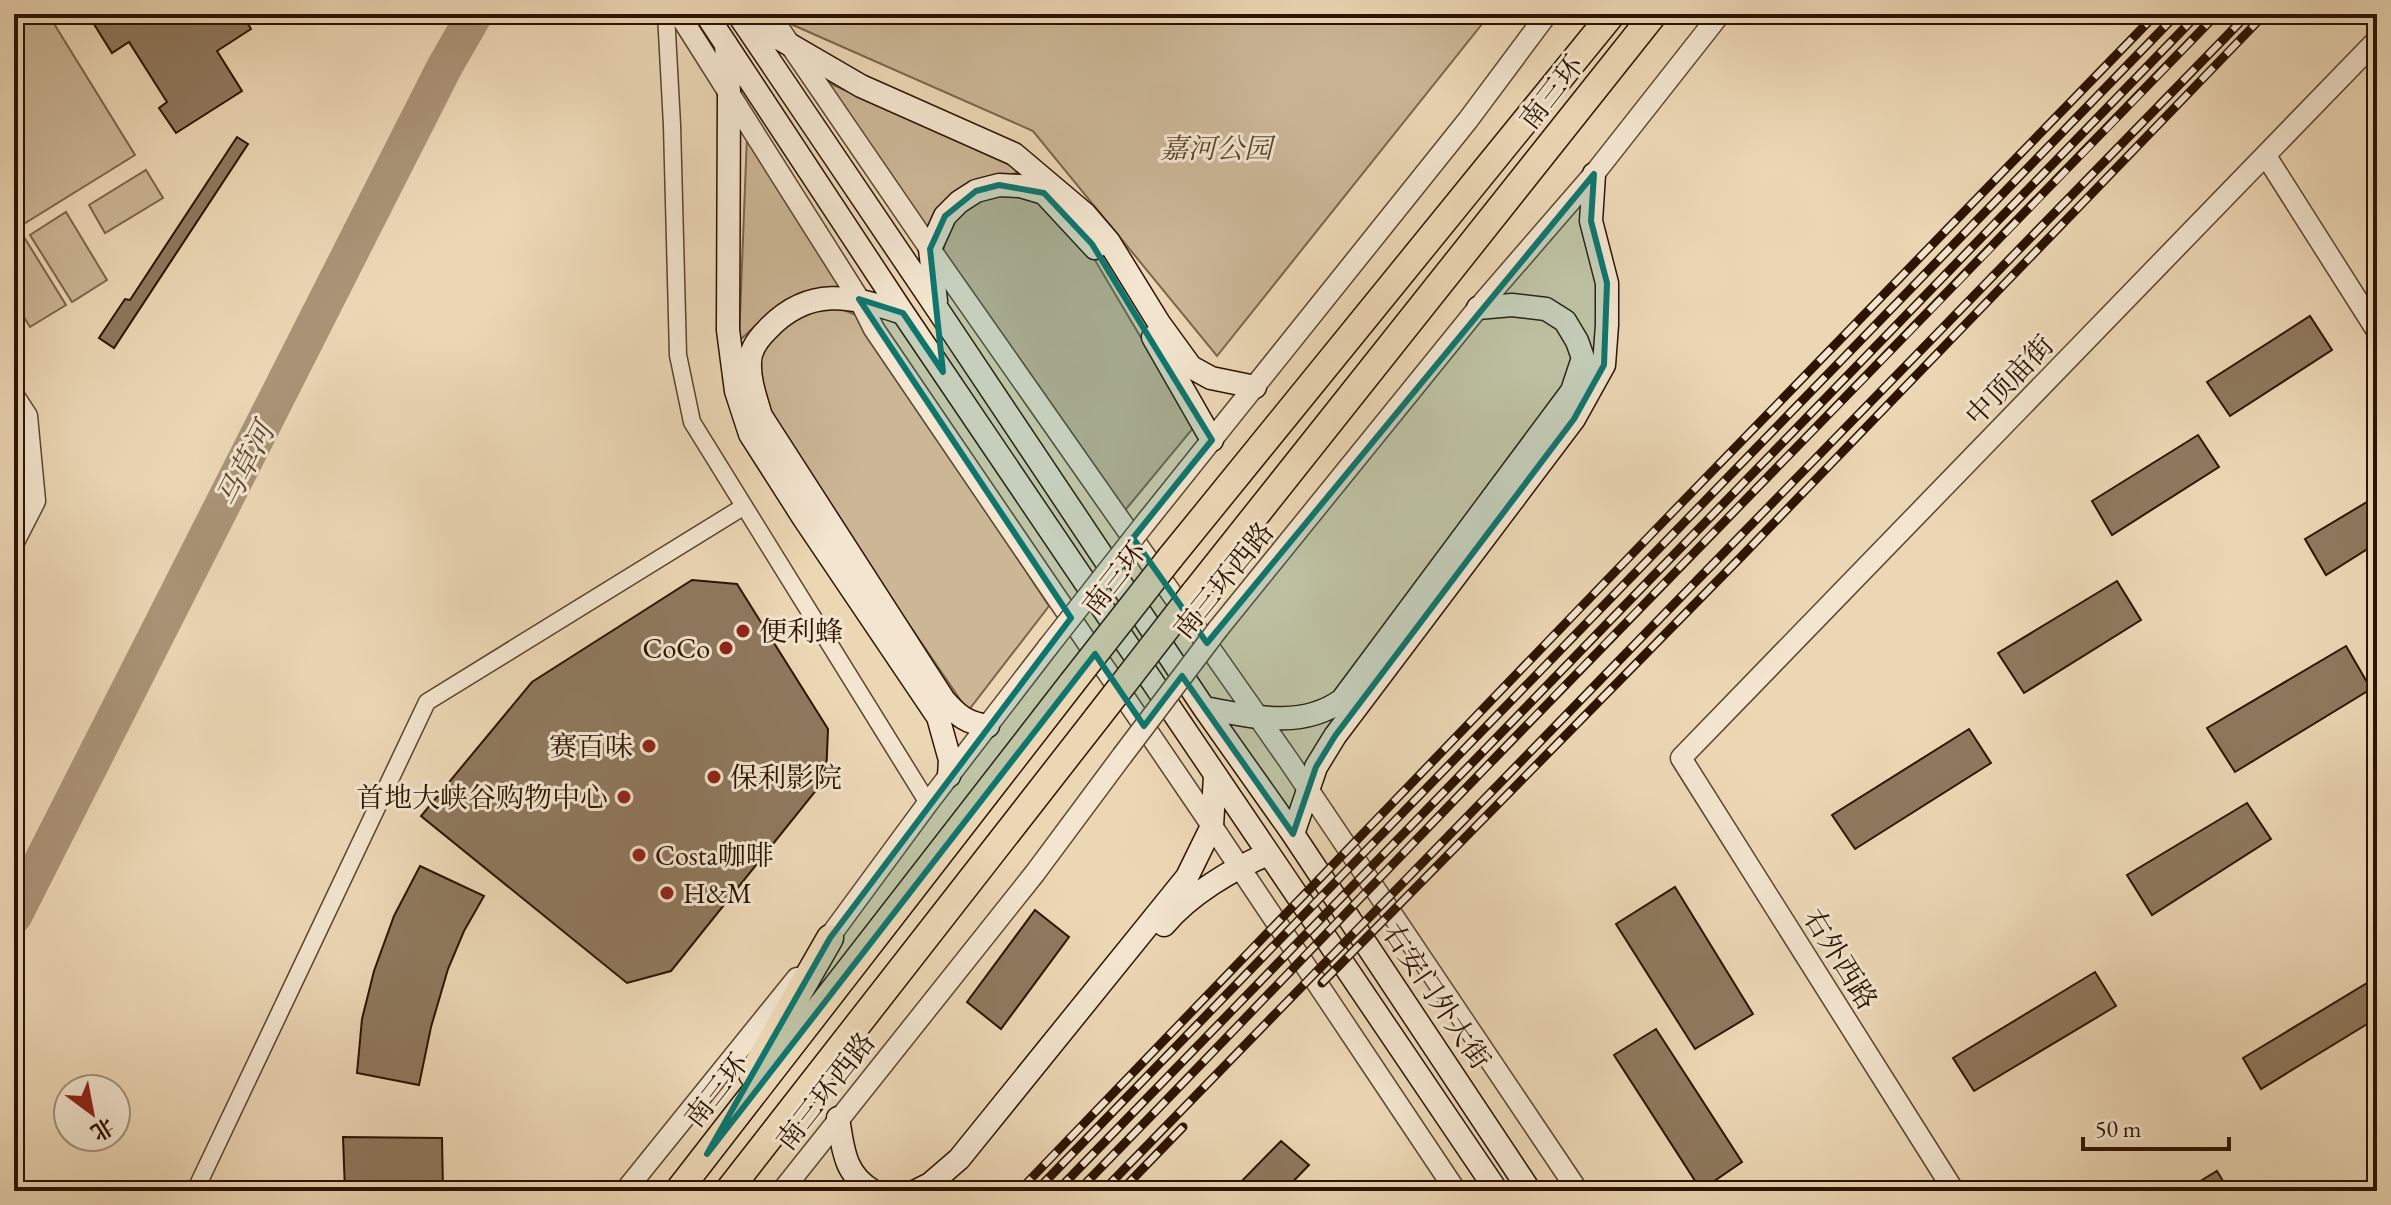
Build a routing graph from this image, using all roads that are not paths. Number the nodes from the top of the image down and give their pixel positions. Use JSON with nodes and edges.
{"nodes":[{"id":1,"x":666,"y":14,"type":"edge"},
{"id":2,"x":679,"y":14,"type":"edge"},
{"id":3,"x":706,"y":14,"type":"edge"},
{"id":4,"x":769,"y":14,"type":"edge"},
{"id":5,"x":1547,"y":14,"type":"edge"},
{"id":6,"x":1587,"y":14,"type":"edge"},
{"id":7,"x":1612,"y":14,"type":"edge"},
{"id":8,"x":1654,"y":14,"type":"edge"},
{"id":9,"x":1720,"y":14,"type":"edge"},
{"id":10,"x":738,"y":15,"type":"edge"},
{"id":11,"x":2377,"y":40,"type":"edge"},
{"id":12,"x":726,"y":42,"type":"junction"},
{"id":13,"x":788,"y":43,"type":"junction"},
{"id":14,"x":1563,"y":77,"type":"junction"},
{"id":15,"x":729,"y":92,"type":"junction"},
{"id":16,"x":2266,"y":156,"type":"junction"},
{"id":17,"x":1594,"y":174,"type":"junction"},
{"id":18,"x":930,"y":249,"type":"junction"},
{"id":19,"x":859,"y":299,"type":"junction"},
{"id":20,"x":936,"y":307,"type":"junction"},
{"id":21,"x":1478,"y":308,"type":"junction"},
{"id":22,"x":903,"y":313,"type":"junction"},
{"id":23,"x":2377,"y":331,"type":"edge"},
{"id":24,"x":1255,"y":387,"type":"junction"},
{"id":25,"x":14,"y":396,"type":"edge"},
{"id":26,"x":1212,"y":440,"type":"junction"},
{"id":27,"x":743,"y":507,"type":"junction"},
{"id":28,"x":14,"y":542,"type":"edge"},
{"id":29,"x":1204,"y":708,"type":"junction"},
{"id":30,"x":1259,"y":718,"type":"junction"},
{"id":31,"x":988,"y":726,"type":"junction"},
{"id":32,"x":1681,"y":758,"type":"joint"},
{"id":33,"x":949,"y":776,"type":"junction"},
{"id":34,"x":1215,"y":776,"type":"junction"},
{"id":35,"x":1309,"y":790,"type":"junction"},
{"id":36,"x":928,"y":803,"type":"junction"},
{"id":37,"x":1212,"y":826,"type":"junction"},
{"id":38,"x":1293,"y":834,"type":"junction"},
{"id":39,"x":1268,"y":854,"type":"junction"},
{"id":40,"x":1239,"y":866,"type":"junction"},
{"id":41,"x":830,"y":938,"type":"junction"},
{"id":42,"x":838,"y":1118,"type":"junction"},
{"id":43,"x":707,"y":1154,"type":"junction"},
{"id":44,"x":195,"y":1191,"type":"edge"},
{"id":45,"x":625,"y":1191,"type":"edge"},
{"id":46,"x":678,"y":1191,"type":"edge"},
{"id":47,"x":728,"y":1191,"type":"edge"},
{"id":48,"x":782,"y":1191,"type":"edge"},
{"id":49,"x":873,"y":1191,"type":"edge"},
{"id":50,"x":916,"y":1191,"type":"edge"},
{"id":51,"x":939,"y":1191,"type":"edge"},
{"id":52,"x":1456,"y":1191,"type":"edge"},
{"id":53,"x":1497,"y":1191,"type":"edge"},
{"id":54,"x":1530,"y":1191,"type":"edge"},
{"id":55,"x":1578,"y":1191,"type":"edge"},
{"id":56,"x":1954,"y":1191,"type":"edge"}],
"edges":[{"from":1,"to":27,"type":"street"},
{"from":2,"to":15,"type":"street"},
{"from":3,"to":12,"type":"main road"},
{"from":4,"to":13,"type":"street"},
{"from":5,"to":24,"type":"street"},
{"from":6,"to":14,"type":"highway"},
{"from":7,"to":14,"type":"highway","name":"南三环"},
{"from":8,"to":47,"type":"highway","name":"南三环","bridge":true},
{"from":9,"to":17,"type":"street","name":"南三环西路"},
{"from":10,"to":13,"type":"main road"},
{"from":10,"to":20,"type":"main road","name":"右安门外大街"},
{"from":11,"to":16,"type":"street","name":"中顶庙街"},
{"from":12,"to":15,"type":"main road"},
{"from":12,"to":22,"type":"main road"},
{"from":13,"to":18,"type":"street"},
{"from":13,"to":24,"type":"main road"},
{"from":14,"to":43,"type":"highway","name":"南三环","bridge":true},
{"from":15,"to":19,"type":"street"},
{"from":15,"to":33,"type":"main road"},
{"from":16,"to":23,"type":"street"},
{"from":16,"to":32,"type":"street","name":"中顶庙街"},
{"from":17,"to":21,"type":"street","name":"南三环西路"},
{"from":17,"to":35,"type":"main road"},
{"from":18,"to":20,"type":"main road"},
{"from":18,"to":26,"type":"main road"},
{"from":18,"to":30,"type":"street"},
{"from":19,"to":22,"type":"main road"},
{"from":19,"to":31,"type":"main road"},
{"from":19,"to":37,"type":"street"},
{"from":20,"to":29,"type":"main road","name":"右安门外大街"},
{"from":21,"to":30,"type":"main road"},
{"from":21,"to":42,"type":"street","name":"南三环西路","bridge":true},
{"from":22,"to":34,"type":"main road"},
{"from":24,"to":26,"type":"street"},
{"from":25,"to":28,"type":"street"},
{"from":26,"to":31,"type":"street","bridge":true},
{"from":27,"to":36,"type":"street"},
{"from":27,"to":44,"type":"street"},
{"from":29,"to":30,"type":"main road"},
{"from":29,"to":38,"type":"main road","name":"右安门外大街"},
{"from":30,"to":35,"type":"street"},
{"from":31,"to":33,"type":"street"},
{"from":32,"to":56,"type":"street","name":"右外西路"},
{"from":33,"to":36,"type":"street"},
{"from":34,"to":37,"type":"main road"},
{"from":34,"to":39,"type":"main road"},
{"from":35,"to":38,"type":"main road"},
{"from":35,"to":55,"type":"street"},
{"from":36,"to":41,"type":"street"},
{"from":37,"to":40,"type":"street"},
{"from":37,"to":50,"type":"main road"},
{"from":38,"to":54,"type":"main road","name":"右安门外大街"},
{"from":39,"to":40,"type":"main road"},
{"from":39,"to":53,"type":"main road"},
{"from":40,"to":51,"type":"main road"},
{"from":40,"to":52,"type":"street"},
{"from":41,"to":43,"type":"highway"},
{"from":41,"to":45,"type":"street"},
{"from":42,"to":48,"type":"street","name":"南三环西路"},
{"from":42,"to":49,"type":"main road"},
{"from":43,"to":46,"type":"highway","name":"南三环"}]}
